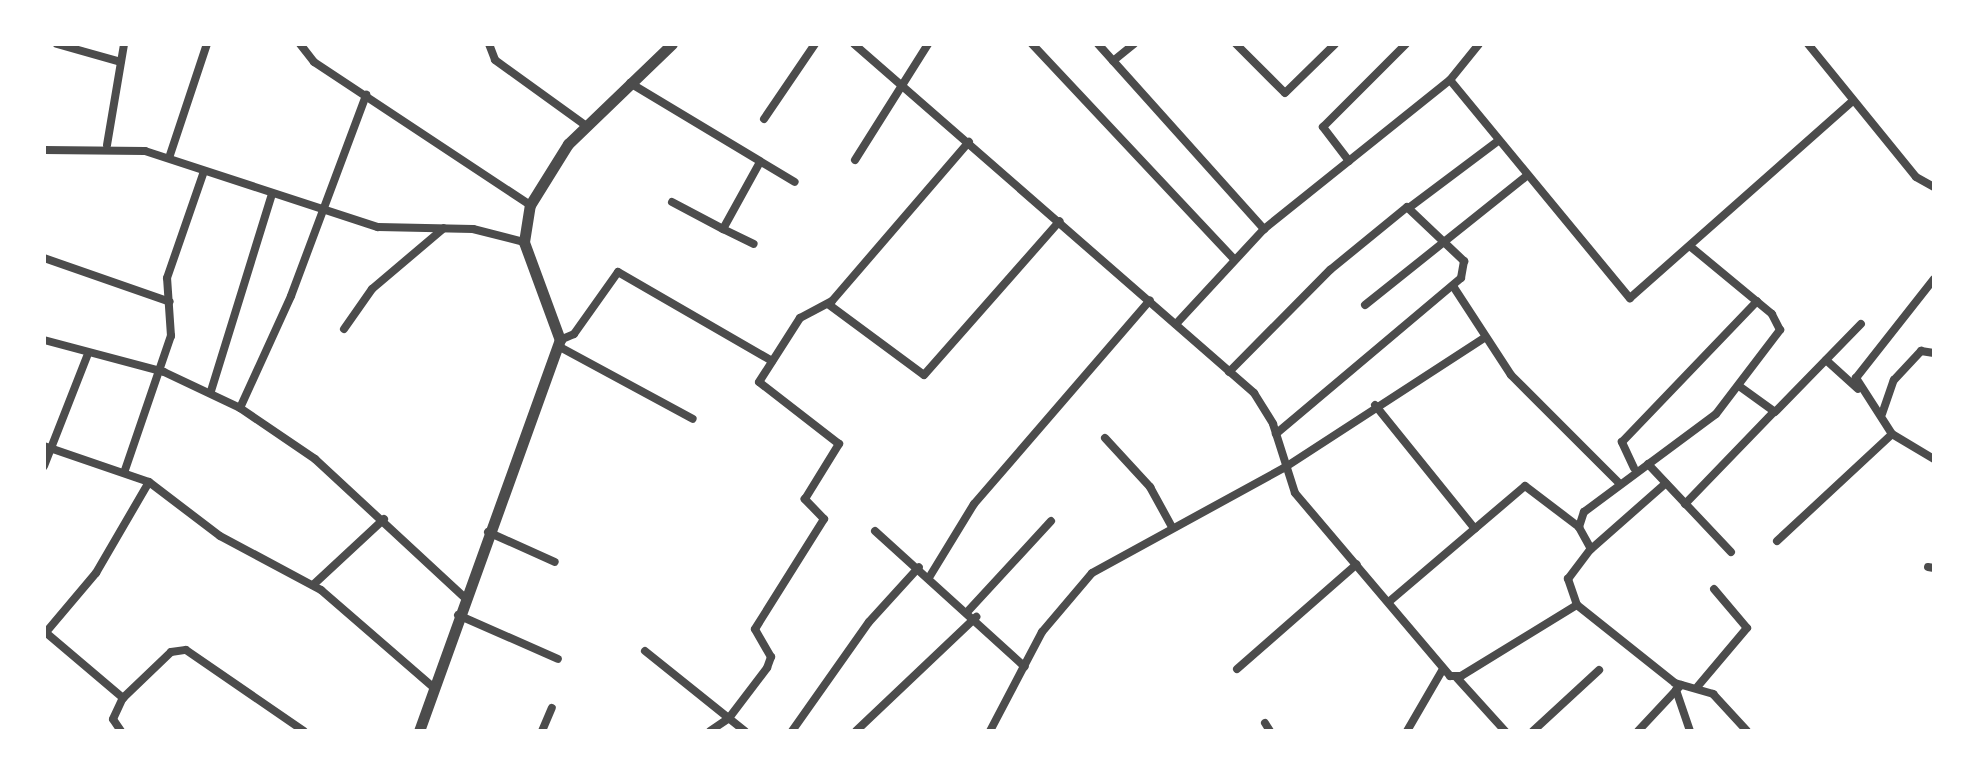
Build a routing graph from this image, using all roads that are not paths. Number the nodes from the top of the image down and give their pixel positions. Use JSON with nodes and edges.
{"nodes":[{"id":1,"x":57,"y":44,"type":"edge"},
{"id":2,"x":124,"y":44,"type":"edge"},
{"id":3,"x":207,"y":44,"type":"edge"},
{"id":4,"x":300,"y":44,"type":"edge"},
{"id":5,"x":489,"y":44,"type":"edge"},
{"id":6,"x":672,"y":44,"type":"edge"},
{"id":7,"x":815,"y":44,"type":"edge"},
{"id":8,"x":854,"y":44,"type":"edge"},
{"id":9,"x":928,"y":44,"type":"edge"},
{"id":10,"x":1032,"y":44,"type":"edge"},
{"id":11,"x":1098,"y":44,"type":"edge"},
{"id":12,"x":1134,"y":44,"type":"edge"},
{"id":13,"x":1236,"y":44,"type":"edge"},
{"id":14,"x":1335,"y":44,"type":"edge"},
{"id":15,"x":1406,"y":44,"type":"edge"},
{"id":16,"x":1479,"y":44,"type":"edge"},
{"id":17,"x":1808,"y":44,"type":"edge"},
{"id":18,"x":1113,"y":61,"type":"junction"},
{"id":19,"x":121,"y":62,"type":"junction"},
{"id":20,"x":1450,"y":80,"type":"junction"},
{"id":21,"x":630,"y":83,"type":"junction"},
{"id":22,"x":905,"y":87,"type":"junction"},
{"id":23,"x":366,"y":95,"type":"junction"},
{"id":24,"x":1853,"y":101,"type":"junction"},
{"id":25,"x":764,"y":119,"type":"dead end"},
{"id":26,"x":585,"y":125,"type":"junction"},
{"id":27,"x":1498,"y":141,"type":"junction"},
{"id":28,"x":969,"y":142,"type":"junction"},
{"id":29,"x":107,"y":145,"type":"junction"},
{"id":30,"x":44,"y":150,"type":"edge"},
{"id":31,"x":169,"y":158,"type":"junction"},
{"id":32,"x":855,"y":160,"type":"dead end"},
{"id":33,"x":1349,"y":161,"type":"junction"},
{"id":34,"x":760,"y":162,"type":"junction"},
{"id":35,"x":204,"y":171,"type":"junction"},
{"id":36,"x":1528,"y":175,"type":"junction"},
{"id":37,"x":795,"y":182,"type":"dead end"},
{"id":38,"x":1934,"y":187,"type":"edge"},
{"id":39,"x":272,"y":194,"type":"junction"},
{"id":40,"x":672,"y":202,"type":"dead end"},
{"id":41,"x":530,"y":205,"type":"junction"},
{"id":42,"x":1410,"y":207,"type":"junction"},
{"id":43,"x":322,"y":211,"type":"junction"},
{"id":44,"x":1060,"y":221,"type":"junction"},
{"id":45,"x":445,"y":227,"type":"junction"},
{"id":46,"x":723,"y":229,"type":"junction"},
{"id":47,"x":1264,"y":229,"type":"junction"},
{"id":48,"x":524,"y":242,"type":"junction"},
{"id":49,"x":1446,"y":242,"type":"junction"},
{"id":50,"x":754,"y":244,"type":"dead end"},
{"id":51,"x":1691,"y":247,"type":"junction"},
{"id":52,"x":44,"y":258,"type":"edge"},
{"id":53,"x":1234,"y":259,"type":"junction"},
{"id":54,"x":1934,"y":279,"type":"edge"},
{"id":55,"x":1453,"y":286,"type":"junction"},
{"id":56,"x":1150,"y":300,"type":"junction"},
{"id":57,"x":1757,"y":301,"type":"junction"},
{"id":58,"x":170,"y":302,"type":"junction"},
{"id":59,"x":828,"y":304,"type":"junction"},
{"id":60,"x":1365,"y":305,"type":"dead end"},
{"id":61,"x":1176,"y":324,"type":"junction"},
{"id":62,"x":1861,"y":324,"type":"dead end"},
{"id":63,"x":344,"y":329,"type":"dead end"},
{"id":64,"x":1483,"y":339,"type":"junction"},
{"id":65,"x":44,"y":340,"type":"edge"},
{"id":66,"x":559,"y":343,"type":"junction"},
{"id":67,"x":1934,"y":353,"type":"edge"},
{"id":68,"x":87,"y":356,"type":"junction"},
{"id":69,"x":1826,"y":360,"type":"junction"},
{"id":70,"x":772,"y":361,"type":"junction"},
{"id":71,"x":160,"y":371,"type":"junction"},
{"id":72,"x":1229,"y":372,"type":"junction"},
{"id":73,"x":1739,"y":386,"type":"junction"},
{"id":74,"x":1859,"y":390,"type":"junction"},
{"id":75,"x":211,"y":391,"type":"junction"},
{"id":76,"x":1375,"y":405,"type":"junction"},
{"id":77,"x":240,"y":408,"type":"junction"},
{"id":78,"x":1773,"y":413,"type":"junction"},
{"id":79,"x":1882,"y":414,"type":"junction"},
{"id":80,"x":693,"y":419,"type":"dead end"},
{"id":81,"x":1276,"y":434,"type":"junction"},
{"id":82,"x":1892,"y":434,"type":"junction"},
{"id":83,"x":1105,"y":438,"type":"dead end"},
{"id":84,"x":48,"y":447,"type":"edge"},
{"id":85,"x":1934,"y":459,"type":"edge"},
{"id":86,"x":1648,"y":464,"type":"junction"},
{"id":87,"x":44,"y":466,"type":"edge"},
{"id":88,"x":1284,"y":468,"type":"junction"},
{"id":89,"x":1634,"y":468,"type":"junction"},
{"id":90,"x":125,"y":470,"type":"junction"},
{"id":91,"x":149,"y":482,"type":"junction"},
{"id":92,"x":1618,"y":482,"type":"junction"},
{"id":93,"x":1666,"y":483,"type":"junction"},
{"id":94,"x":1685,"y":504,"type":"junction"},
{"id":95,"x":384,"y":519,"type":"junction"},
{"id":96,"x":1051,"y":521,"type":"dead end"},
{"id":97,"x":1172,"y":527,"type":"junction"},
{"id":98,"x":1579,"y":527,"type":"junction"},
{"id":99,"x":1475,"y":529,"type":"junction"},
{"id":100,"x":487,"y":531,"type":"junction"},
{"id":101,"x":875,"y":531,"type":"dead end"},
{"id":102,"x":1777,"y":541,"type":"dead end"},
{"id":103,"x":1590,"y":550,"type":"junction"},
{"id":104,"x":1731,"y":552,"type":"dead end"},
{"id":105,"x":555,"y":562,"type":"dead end"},
{"id":106,"x":1357,"y":564,"type":"junction"},
{"id":107,"x":919,"y":567,"type":"junction"},
{"id":108,"x":930,"y":576,"type":"junction"},
{"id":109,"x":313,"y":585,"type":"junction"},
{"id":110,"x":1714,"y":589,"type":"dead end"},
{"id":111,"x":463,"y":596,"type":"junction"},
{"id":112,"x":1391,"y":600,"type":"junction"},
{"id":113,"x":1577,"y":605,"type":"junction"},
{"id":114,"x":973,"y":613,"type":"junction"},
{"id":115,"x":457,"y":615,"type":"junction"},
{"id":116,"x":46,"y":631,"type":"edge"},
{"id":117,"x":645,"y":651,"type":"dead end"},
{"id":118,"x":558,"y":659,"type":"dead end"},
{"id":119,"x":1025,"y":667,"type":"junction"},
{"id":120,"x":1237,"y":669,"type":"dead end"},
{"id":121,"x":1443,"y":669,"type":"junction"},
{"id":122,"x":1599,"y":670,"type":"dead end"},
{"id":123,"x":1457,"y":678,"type":"junction"},
{"id":124,"x":432,"y":686,"type":"junction"},
{"id":125,"x":1698,"y":686,"type":"junction"},
{"id":126,"x":1679,"y":688,"type":"junction"},
{"id":127,"x":123,"y":698,"type":"junction"},
{"id":128,"x":552,"y":708,"type":"dead end"},
{"id":129,"x":729,"y":718,"type":"junction"},
{"id":130,"x":299,"y":730,"type":"edge"},
{"id":131,"x":121,"y":731,"type":"edge"},
{"id":132,"x":419,"y":731,"type":"edge"},
{"id":133,"x":542,"y":731,"type":"edge"},
{"id":134,"x":710,"y":731,"type":"edge"},
{"id":135,"x":745,"y":731,"type":"edge"},
{"id":136,"x":792,"y":731,"type":"edge"},
{"id":137,"x":856,"y":731,"type":"edge"},
{"id":138,"x":990,"y":731,"type":"edge"},
{"id":139,"x":1407,"y":731,"type":"edge"},
{"id":140,"x":1505,"y":731,"type":"edge"},
{"id":141,"x":1533,"y":731,"type":"edge"},
{"id":142,"x":1638,"y":731,"type":"edge"},
{"id":143,"x":1690,"y":731,"type":"edge"},
{"id":144,"x":1747,"y":731,"type":"edge"}],
"edges":[{"from":1,"to":19,"type":"street"},
{"from":2,"to":19,"type":"street"},
{"from":3,"to":31,"type":"street"},
{"from":4,"to":23,"type":"street"},
{"from":5,"to":26,"type":"street"},
{"from":6,"to":21,"type":"street"},
{"from":7,"to":25,"type":"street"},
{"from":8,"to":22,"type":"street"},
{"from":9,"to":22,"type":"street"},
{"from":10,"to":53,"type":"street"},
{"from":11,"to":18,"type":"street"},
{"from":12,"to":18,"type":"street"},
{"from":13,"to":14,"type":"street"},
{"from":15,"to":33,"type":"street"},
{"from":16,"to":20,"type":"street"},
{"from":17,"to":24,"type":"street"},
{"from":18,"to":47,"type":"street"},
{"from":19,"to":29,"type":"street"},
{"from":20,"to":27,"type":"street"},
{"from":20,"to":33,"type":"street"},
{"from":21,"to":26,"type":"street"},
{"from":21,"to":34,"type":"street"},
{"from":22,"to":28,"type":"street"},
{"from":22,"to":32,"type":"street"},
{"from":23,"to":41,"type":"street"},
{"from":23,"to":43,"type":"street"},
{"from":24,"to":38,"type":"street"},
{"from":24,"to":51,"type":"street"},
{"from":26,"to":41,"type":"street"},
{"from":27,"to":36,"type":"street"},
{"from":27,"to":42,"type":"street"},
{"from":28,"to":44,"type":"street"},
{"from":28,"to":59,"type":"street"},
{"from":29,"to":30,"type":"street"},
{"from":29,"to":31,"type":"street"},
{"from":31,"to":35,"type":"street"},
{"from":33,"to":47,"type":"street"},
{"from":34,"to":37,"type":"street"},
{"from":34,"to":46,"type":"street"},
{"from":35,"to":39,"type":"street"},
{"from":35,"to":58,"type":"street"},
{"from":36,"to":49,"type":"street"},
{"from":36,"to":51,"type":"street"},
{"from":39,"to":43,"type":"street"},
{"from":39,"to":75,"type":"street"},
{"from":40,"to":46,"type":"street"},
{"from":41,"to":48,"type":"street"},
{"from":42,"to":49,"type":"street"},
{"from":42,"to":72,"type":"street"},
{"from":43,"to":45,"type":"street"},
{"from":43,"to":77,"type":"street"},
{"from":44,"to":56,"type":"street"},
{"from":44,"to":59,"type":"street"},
{"from":45,"to":48,"type":"street"},
{"from":45,"to":63,"type":"street"},
{"from":46,"to":50,"type":"street"},
{"from":47,"to":53,"type":"street"},
{"from":48,"to":66,"type":"street"},
{"from":49,"to":55,"type":"street"},
{"from":49,"to":60,"type":"street"},
{"from":51,"to":57,"type":"street"},
{"from":52,"to":58,"type":"street"},
{"from":53,"to":61,"type":"street"},
{"from":54,"to":74,"type":"street"},
{"from":55,"to":64,"type":"street"},
{"from":55,"to":81,"type":"street"},
{"from":56,"to":61,"type":"street"},
{"from":56,"to":108,"type":"street"},
{"from":57,"to":73,"type":"street"},
{"from":57,"to":89,"type":"street"},
{"from":58,"to":71,"type":"street"},
{"from":59,"to":70,"type":"street"},
{"from":61,"to":72,"type":"street"},
{"from":62,"to":69,"type":"street"},
{"from":64,"to":76,"type":"street"},
{"from":64,"to":92,"type":"street"},
{"from":65,"to":68,"type":"street"},
{"from":66,"to":70,"type":"street"},
{"from":66,"to":80,"type":"street"},
{"from":66,"to":100,"type":"street"},
{"from":67,"to":79,"type":"street"},
{"from":68,"to":71,"type":"street"},
{"from":68,"to":84,"type":"street"},
{"from":69,"to":74,"type":"street"},
{"from":69,"to":78,"type":"street"},
{"from":70,"to":129,"type":"street"},
{"from":71,"to":75,"type":"street"},
{"from":71,"to":90,"type":"street"},
{"from":72,"to":81,"type":"street"},
{"from":73,"to":78,"type":"street"},
{"from":73,"to":86,"type":"street"},
{"from":74,"to":79,"type":"street"},
{"from":75,"to":77,"type":"street"},
{"from":76,"to":88,"type":"street"},
{"from":76,"to":99,"type":"street"},
{"from":77,"to":95,"type":"street"},
{"from":78,"to":94,"type":"street"},
{"from":79,"to":82,"type":"street"},
{"from":81,"to":88,"type":"street"},
{"from":82,"to":85,"type":"street"},
{"from":82,"to":102,"type":"street"},
{"from":83,"to":97,"type":"street"},
{"from":84,"to":87,"type":"street"},
{"from":84,"to":90,"type":"street"},
{"from":86,"to":89,"type":"street"},
{"from":86,"to":93,"type":"street"},
{"from":88,"to":97,"type":"street"},
{"from":88,"to":106,"type":"street"},
{"from":89,"to":92,"type":"street"},
{"from":90,"to":91,"type":"street"},
{"from":91,"to":109,"type":"street"},
{"from":91,"to":116,"type":"street"},
{"from":92,"to":98,"type":"street"},
{"from":93,"to":94,"type":"street"},
{"from":93,"to":103,"type":"street"},
{"from":94,"to":104,"type":"street"},
{"from":95,"to":109,"type":"street"},
{"from":95,"to":111,"type":"street"},
{"from":96,"to":114,"type":"street"},
{"from":97,"to":119,"type":"street"},
{"from":98,"to":99,"type":"street"},
{"from":98,"to":103,"type":"street"},
{"from":99,"to":112,"type":"street"},
{"from":100,"to":105,"type":"street"},
{"from":100,"to":111,"type":"street"},
{"from":101,"to":107,"type":"street"},
{"from":103,"to":113,"type":"street"},
{"from":106,"to":112,"type":"street"},
{"from":106,"to":120,"type":"street"},
{"from":107,"to":108,"type":"street"},
{"from":107,"to":136,"type":"street"},
{"from":108,"to":114,"type":"street"},
{"from":109,"to":124,"type":"street"},
{"from":110,"to":125,"type":"street"},
{"from":111,"to":115,"type":"street"},
{"from":112,"to":121,"type":"street"},
{"from":113,"to":123,"type":"street"},
{"from":113,"to":126,"type":"street"},
{"from":114,"to":119,"type":"street"},
{"from":114,"to":137,"type":"street"},
{"from":115,"to":118,"type":"street"},
{"from":115,"to":124,"type":"street"},
{"from":116,"to":127,"type":"street"},
{"from":117,"to":129,"type":"street"},
{"from":119,"to":138,"type":"street"},
{"from":121,"to":123,"type":"street"},
{"from":121,"to":139,"type":"street"},
{"from":122,"to":141,"type":"street"},
{"from":123,"to":140,"type":"street"},
{"from":124,"to":132,"type":"street"},
{"from":125,"to":126,"type":"street"},
{"from":125,"to":144,"type":"street"},
{"from":126,"to":142,"type":"street"},
{"from":126,"to":143,"type":"street"},
{"from":127,"to":130,"type":"street"},
{"from":127,"to":131,"type":"street"},
{"from":128,"to":133,"type":"street"},
{"from":129,"to":134,"type":"street"},
{"from":129,"to":135,"type":"street"}]}
